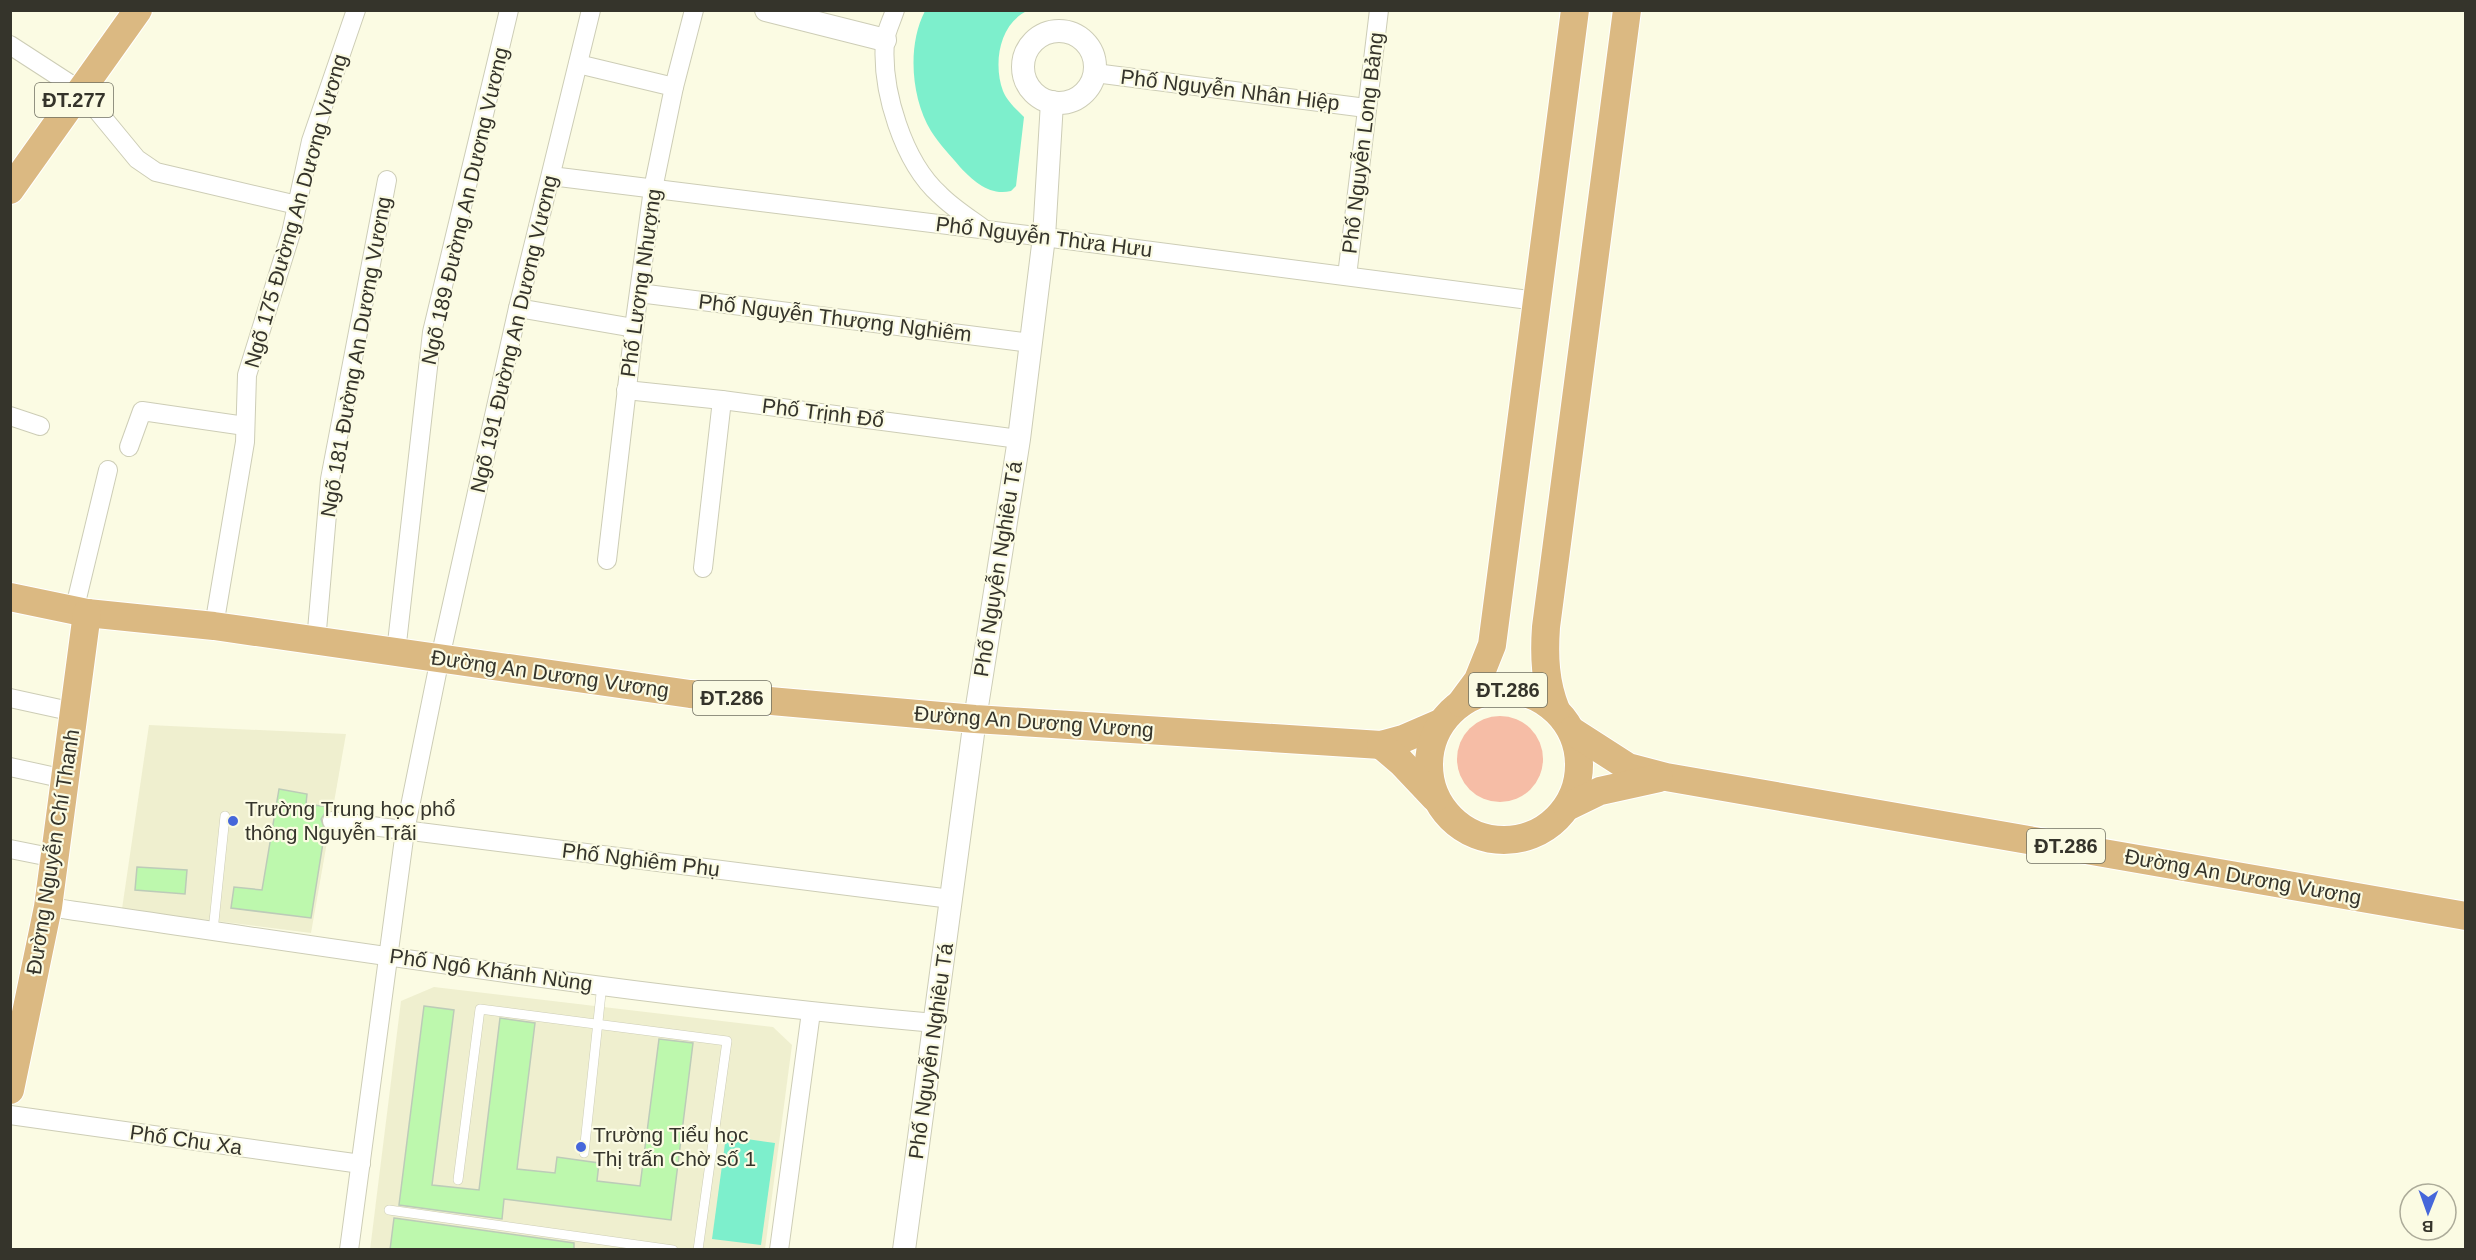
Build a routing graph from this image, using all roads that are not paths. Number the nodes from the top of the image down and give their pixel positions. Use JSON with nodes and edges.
{"nodes":[{"id":1,"x":138,"y":10,"type":"edge"},
{"id":2,"x":356,"y":10,"type":"edge"},
{"id":3,"x":509,"y":10,"type":"edge"},
{"id":4,"x":591,"y":10,"type":"edge"},
{"id":5,"x":694,"y":10,"type":"edge"},
{"id":6,"x":766,"y":10,"type":"edge"},
{"id":7,"x":895,"y":10,"type":"edge"},
{"id":8,"x":1379,"y":10,"type":"edge"},
{"id":9,"x":1575,"y":10,"type":"edge"},
{"id":10,"x":1627,"y":10,"type":"edge"},
{"id":11,"x":1063,"y":21,"type":"edge"},
{"id":12,"x":885,"y":40,"type":"junction"},
{"id":13,"x":10,"y":45,"type":"edge"},
{"id":14,"x":578,"y":64,"type":"junction"},
{"id":15,"x":1095,"y":73,"type":"junction"},
{"id":16,"x":674,"y":87,"type":"junction"},
{"id":17,"x":81,"y":91,"type":"junction"},
{"id":18,"x":1052,"y":102,"type":"junction"},
{"id":19,"x":1366,"y":108,"type":"junction"},
{"id":20,"x":551,"y":176,"type":"junction"},
{"id":21,"x":387,"y":180,"type":"dead end"},
{"id":22,"x":653,"y":189,"type":"junction"},
{"id":23,"x":10,"y":190,"type":"edge"},
{"id":24,"x":297,"y":205,"type":"junction"},
{"id":25,"x":984,"y":229,"type":"junction"},
{"id":26,"x":1044,"y":237,"type":"junction"},
{"id":27,"x":1347,"y":276,"type":"junction"},
{"id":28,"x":639,"y":293,"type":"junction"},
{"id":29,"x":1537,"y":301,"type":"junction"},
{"id":30,"x":518,"y":308,"type":"junction"},
{"id":31,"x":634,"y":328,"type":"junction"},
{"id":32,"x":1031,"y":343,"type":"junction"},
{"id":33,"x":626,"y":390,"type":"junction"},
{"id":34,"x":722,"y":400,"type":"junction"},
{"id":35,"x":10,"y":416,"type":"edge"},
{"id":36,"x":40,"y":426,"type":"dead end"},
{"id":37,"x":245,"y":426,"type":"junction"},
{"id":38,"x":1019,"y":439,"type":"junction"},
{"id":39,"x":129,"y":447,"type":"dead end"},
{"id":40,"x":108,"y":470,"type":"dead end"},
{"id":41,"x":607,"y":560,"type":"dead end"},
{"id":42,"x":703,"y":568,"type":"dead end"},
{"id":43,"x":10,"y":597,"type":"edge"},
{"id":44,"x":80,"y":612,"type":"junction"},
{"id":45,"x":214,"y":626,"type":"junction"},
{"id":46,"x":316,"y":642,"type":"junction"},
{"id":47,"x":396,"y":652,"type":"junction"},
{"id":48,"x":440,"y":658,"type":"junction"},
{"id":49,"x":10,"y":698,"type":"edge"},
{"id":50,"x":1461,"y":703,"type":"junction"},
{"id":51,"x":74,"y":712,"type":"junction"},
{"id":52,"x":975,"y":719,"type":"junction"},
{"id":53,"x":1564,"y":721,"type":"junction"},
{"id":54,"x":1440,"y":723,"type":"junction"},
{"id":55,"x":1381,"y":745,"type":"junction"},
{"id":56,"x":10,"y":767,"type":"edge"},
{"id":57,"x":1666,"y":777,"type":"junction"},
{"id":58,"x":65,"y":780,"type":"junction"},
{"id":59,"x":1436,"y":799,"type":"junction"},
{"id":60,"x":1568,"y":807,"type":"junction"},
{"id":61,"x":225,"y":816,"type":"dead end"},
{"id":62,"x":332,"y":821,"type":"dead end"},
{"id":63,"x":405,"y":831,"type":"junction"},
{"id":64,"x":10,"y":849,"type":"edge"},
{"id":65,"x":55,"y":858,"type":"junction"},
{"id":66,"x":951,"y":899,"type":"junction"},
{"id":67,"x":48,"y":907,"type":"junction"},
{"id":68,"x":2466,"y":916,"type":"edge"},
{"id":69,"x":213,"y":931,"type":"junction"},
{"id":70,"x":388,"y":956,"type":"junction"},
{"id":71,"x":602,"y":984,"type":"junction"},
{"id":72,"x":811,"y":1012,"type":"junction"},
{"id":73,"x":597,"y":1023,"type":"junction"},
{"id":74,"x":934,"y":1023,"type":"junction"},
{"id":75,"x":10,"y":1090,"type":"edge"},
{"id":76,"x":10,"y":1115,"type":"edge"},
{"id":77,"x":584,"y":1153,"type":"dead end"},
{"id":78,"x":361,"y":1164,"type":"junction"},
{"id":79,"x":458,"y":1180,"type":"dead end"},
{"id":80,"x":388,"y":1210,"type":"dead end"},
{"id":81,"x":349,"y":1250,"type":"edge"},
{"id":82,"x":673,"y":1250,"type":"edge"},
{"id":83,"x":698,"y":1250,"type":"edge"},
{"id":84,"x":779,"y":1250,"type":"edge"},
{"id":85,"x":904,"y":1250,"type":"edge"}],
"edges":[{"from":1,"to":17,"type":"main road","number":"ĐT.277"},
{"from":2,"to":24,"type":"street","name":"Ngõ 175 Đường An Dương Vương"},
{"from":3,"to":47,"type":"street","name":"Ngõ 189 Đường An Dương Vương"},
{"from":4,"to":14,"type":"street","name":"Ngõ 191 Đường An Dương Vương"},
{"from":5,"to":16,"type":"street","name":"Phố Lương Nhượng"},
{"from":6,"to":12,"type":"street"},
{"from":7,"to":12,"type":"street"},
{"from":8,"to":19,"type":"street","name":"Phố Nguyễn Long Bảng"},
{"from":9,"to":29,"type":"main road"},
{"from":10,"to":53,"type":"main road"},
{"from":11,"to":15,"type":"street"},
{"from":11,"to":18,"type":"street"},
{"from":12,"to":25,"type":"street"},
{"from":13,"to":17,"type":"street"},
{"from":14,"to":16,"type":"street"},
{"from":14,"to":20,"type":"street","name":"Ngõ 191 Đường An Dương Vương"},
{"from":15,"to":18,"type":"street"},
{"from":15,"to":19,"type":"street","name":"Phố Nguyễn Nhân Hiệp"},
{"from":16,"to":22,"type":"street","name":"Phố Lương Nhượng"},
{"from":17,"to":23,"type":"main road","number":"ĐT.277"},
{"from":17,"to":24,"type":"street"},
{"from":18,"to":26,"type":"street","name":"Phố Nguyễn Nghiêu Tá"},
{"from":19,"to":27,"type":"street","name":"Phố Nguyễn Long Bảng"},
{"from":20,"to":22,"type":"street","name":"Phố Nguyễn Thừa Hưu"},
{"from":20,"to":30,"type":"street","name":"Ngõ 191 Đường An Dương Vương"},
{"from":21,"to":46,"type":"street","name":"Ngõ 181 Đường An Dương Vương"},
{"from":22,"to":25,"type":"street","name":"Phố Nguyễn Thừa Hưu"},
{"from":22,"to":28,"type":"street","name":"Phố Lương Nhượng"},
{"from":24,"to":37,"type":"street","name":"Ngõ 175 Đường An Dương Vương"},
{"from":25,"to":26,"type":"street","name":"Phố Nguyễn Thừa Hưu"},
{"from":26,"to":27,"type":"street","name":"Phố Nguyễn Thừa Hưu"},
{"from":26,"to":32,"type":"street","name":"Phố Nguyễn Nghiêu Tá"},
{"from":27,"to":29,"type":"street","name":"Phố Nguyễn Thừa Hưu"},
{"from":28,"to":31,"type":"street","name":"Phố Lương Nhượng"},
{"from":28,"to":32,"type":"street","name":"Phố Nguyễn Thượng Nghiêm"},
{"from":29,"to":50,"type":"main road"},
{"from":30,"to":31,"type":"street"},
{"from":30,"to":48,"type":"street","name":"Ngõ 191 Đường An Dương Vương"},
{"from":31,"to":33,"type":"street","name":"Phố Lương Nhượng"},
{"from":32,"to":38,"type":"street","name":"Phố Nguyễn Nghiêu Tá"},
{"from":33,"to":34,"type":"street","name":"Phố Trịnh Đổ"},
{"from":33,"to":41,"type":"street","name":"Phố Lương Nhượng"},
{"from":34,"to":38,"type":"street","name":"Phố Trịnh Đổ"},
{"from":34,"to":42,"type":"street"},
{"from":35,"to":36,"type":"street"},
{"from":37,"to":39,"type":"street"},
{"from":37,"to":45,"type":"street","name":"Ngõ 175 Đường An Dương Vương"},
{"from":38,"to":52,"type":"street","name":"Phố Nguyễn Nghiêu Tá"},
{"from":40,"to":44,"type":"street"},
{"from":43,"to":44,"type":"main road","name":"Đường An Dương Vương","number":"ĐT.286"},
{"from":44,"to":45,"type":"main road","name":"Đường An Dương Vương","number":"ĐT.286"},
{"from":44,"to":51,"type":"main road","name":"Đường Nguyễn Chí Thanh"},
{"from":45,"to":46,"type":"main road","name":"Đường An Dương Vương","number":"ĐT.286"},
{"from":46,"to":47,"type":"main road","name":"Đường An Dương Vương","number":"ĐT.286"},
{"from":47,"to":48,"type":"main road","name":"Đường An Dương Vương","number":"ĐT.286"},
{"from":48,"to":52,"type":"main road","name":"Đường An Dương Vương","number":"ĐT.286"},
{"from":48,"to":63,"type":"street","name":"Ngõ 191 Đường An Dương Vương"},
{"from":49,"to":51,"type":"street"},
{"from":50,"to":53,"type":"main road","number":"ĐT.286"},
{"from":50,"to":54,"type":"main road","number":"ĐT.286"},
{"from":51,"to":58,"type":"main road","name":"Đường Nguyễn Chí Thanh"},
{"from":52,"to":55,"type":"main road","name":"Đường An Dương Vương","number":"ĐT.286"},
{"from":52,"to":66,"type":"street","name":"Phố Nguyễn Nghiêu Tá"},
{"from":53,"to":57,"type":"main road","name":"Đường An Dương Vương","number":"ĐT.286"},
{"from":53,"to":60,"type":"main road","number":"ĐT.286"},
{"from":54,"to":55,"type":"main road","name":"Đường An Dương Vương","number":"ĐT.286"},
{"from":54,"to":59,"type":"main road","number":"ĐT.286"},
{"from":55,"to":59,"type":"main road","number":"ĐT.286"},
{"from":56,"to":58,"type":"street"},
{"from":57,"to":60,"type":"main road","name":"Đường An Dương Vương","number":"ĐT.286"},
{"from":57,"to":68,"type":"main road","name":"Đường An Dương Vương","number":"ĐT.286"},
{"from":58,"to":65,"type":"main road","name":"Đường Nguyễn Chí Thanh"},
{"from":59,"to":60,"type":"main road","number":"ĐT.286"},
{"from":61,"to":69,"type":"lane"},
{"from":62,"to":63,"type":"street","name":"Phố Nghiêm Phụ"},
{"from":63,"to":66,"type":"street","name":"Phố Nghiêm Phụ"},
{"from":63,"to":70,"type":"street","name":"Ngõ 191 Đường An Dương Vương"},
{"from":64,"to":65,"type":"street"},
{"from":65,"to":67,"type":"main road","name":"Đường Nguyễn Chí Thanh"},
{"from":66,"to":74,"type":"street","name":"Phố Nguyễn Nghiêu Tá"},
{"from":67,"to":69,"type":"street","name":"Phố Ngô Khánh Nùng"},
{"from":67,"to":75,"type":"main road","name":"Đường Nguyễn Chí Thanh"},
{"from":69,"to":70,"type":"street","name":"Phố Ngô Khánh Nùng"},
{"from":70,"to":71,"type":"street","name":"Phố Ngô Khánh Nùng"},
{"from":70,"to":78,"type":"street","name":"Ngõ 191 Đường An Dương Vương"},
{"from":71,"to":72,"type":"street","name":"Phố Ngô Khánh Nùng"},
{"from":71,"to":73,"type":"lane"},
{"from":72,"to":74,"type":"street","name":"Phố Ngô Khánh Nùng"},
{"from":72,"to":84,"type":"street"},
{"from":73,"to":77,"type":"lane"},
{"from":73,"to":79,"type":"lane"},
{"from":73,"to":83,"type":"lane"},
{"from":74,"to":85,"type":"street","name":"Phố Nguyễn Nghiêu Tá"},
{"from":76,"to":78,"type":"street","name":"Phố Chu Xa"},
{"from":78,"to":81,"type":"street","name":"Ngõ 191 Đường An Dương Vương"},
{"from":80,"to":82,"type":"lane"}]}
